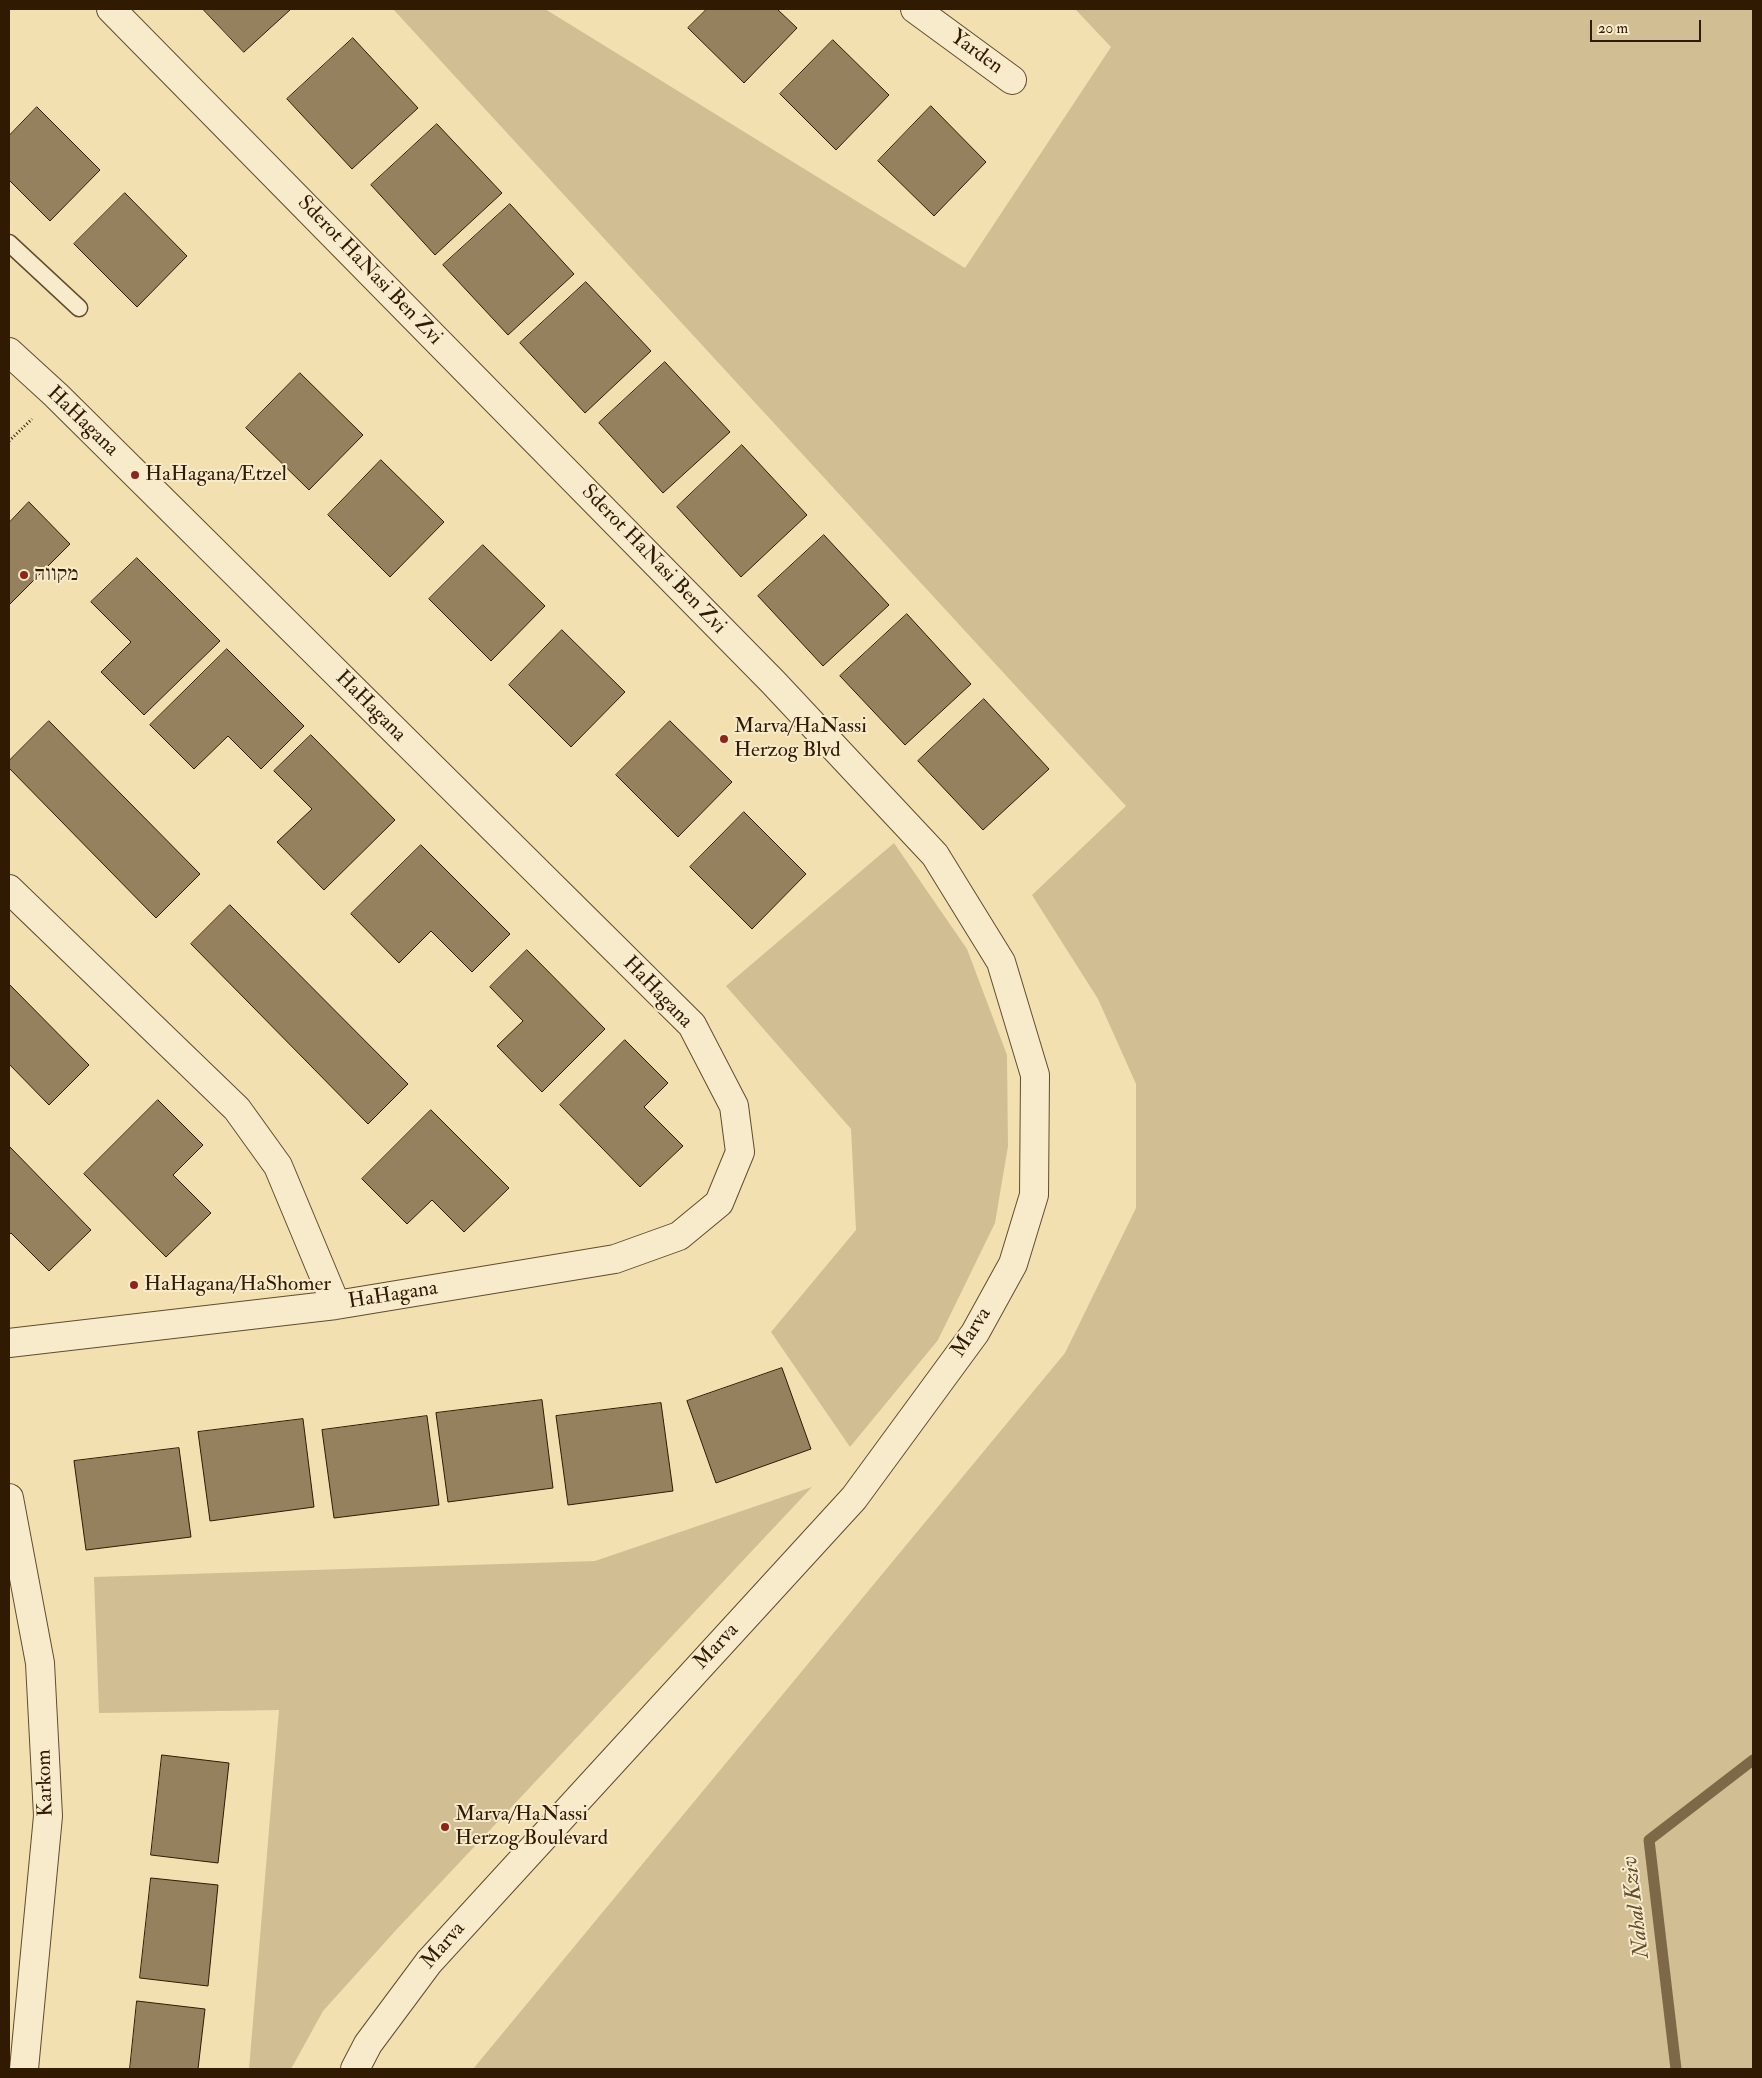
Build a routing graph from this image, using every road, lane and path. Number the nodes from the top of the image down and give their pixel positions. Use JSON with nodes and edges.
{"nodes":[{"id":1,"x":111,"y":9,"type":"edge"},
{"id":2,"x":915,"y":9,"type":"edge"},
{"id":3,"x":1012,"y":80,"type":"dead end"},
{"id":4,"x":9,"y":243,"type":"edge"},
{"id":5,"x":79,"y":308,"type":"dead end"},
{"id":6,"x":9,"y":352,"type":"edge"},
{"id":7,"x":9,"y":889,"type":"edge"},
{"id":8,"x":1034,"y":1195,"type":"joint"},
{"id":9,"x":336,"y":1306,"type":"junction"},
{"id":10,"x":9,"y":1343,"type":"edge"},
{"id":11,"x":9,"y":1498,"type":"edge"},
{"id":12,"x":24,"y":2069,"type":"edge"},
{"id":13,"x":355,"y":2069,"type":"edge"}],
"edges":[{"from":1,"to":8,"type":"street","name":"Sderot HaNasi Ben Zvi"},
{"from":2,"to":3,"type":"street","name":"Yarden"},
{"from":4,"to":5,"type":"lane"},
{"from":6,"to":9,"type":"street","name":"HaHagana"},
{"from":7,"to":9,"type":"street"},
{"from":8,"to":13,"type":"street","name":"Marva"},
{"from":9,"to":10,"type":"street","name":"HaHagana"},
{"from":11,"to":12,"type":"street","name":"Karkom"}]}
